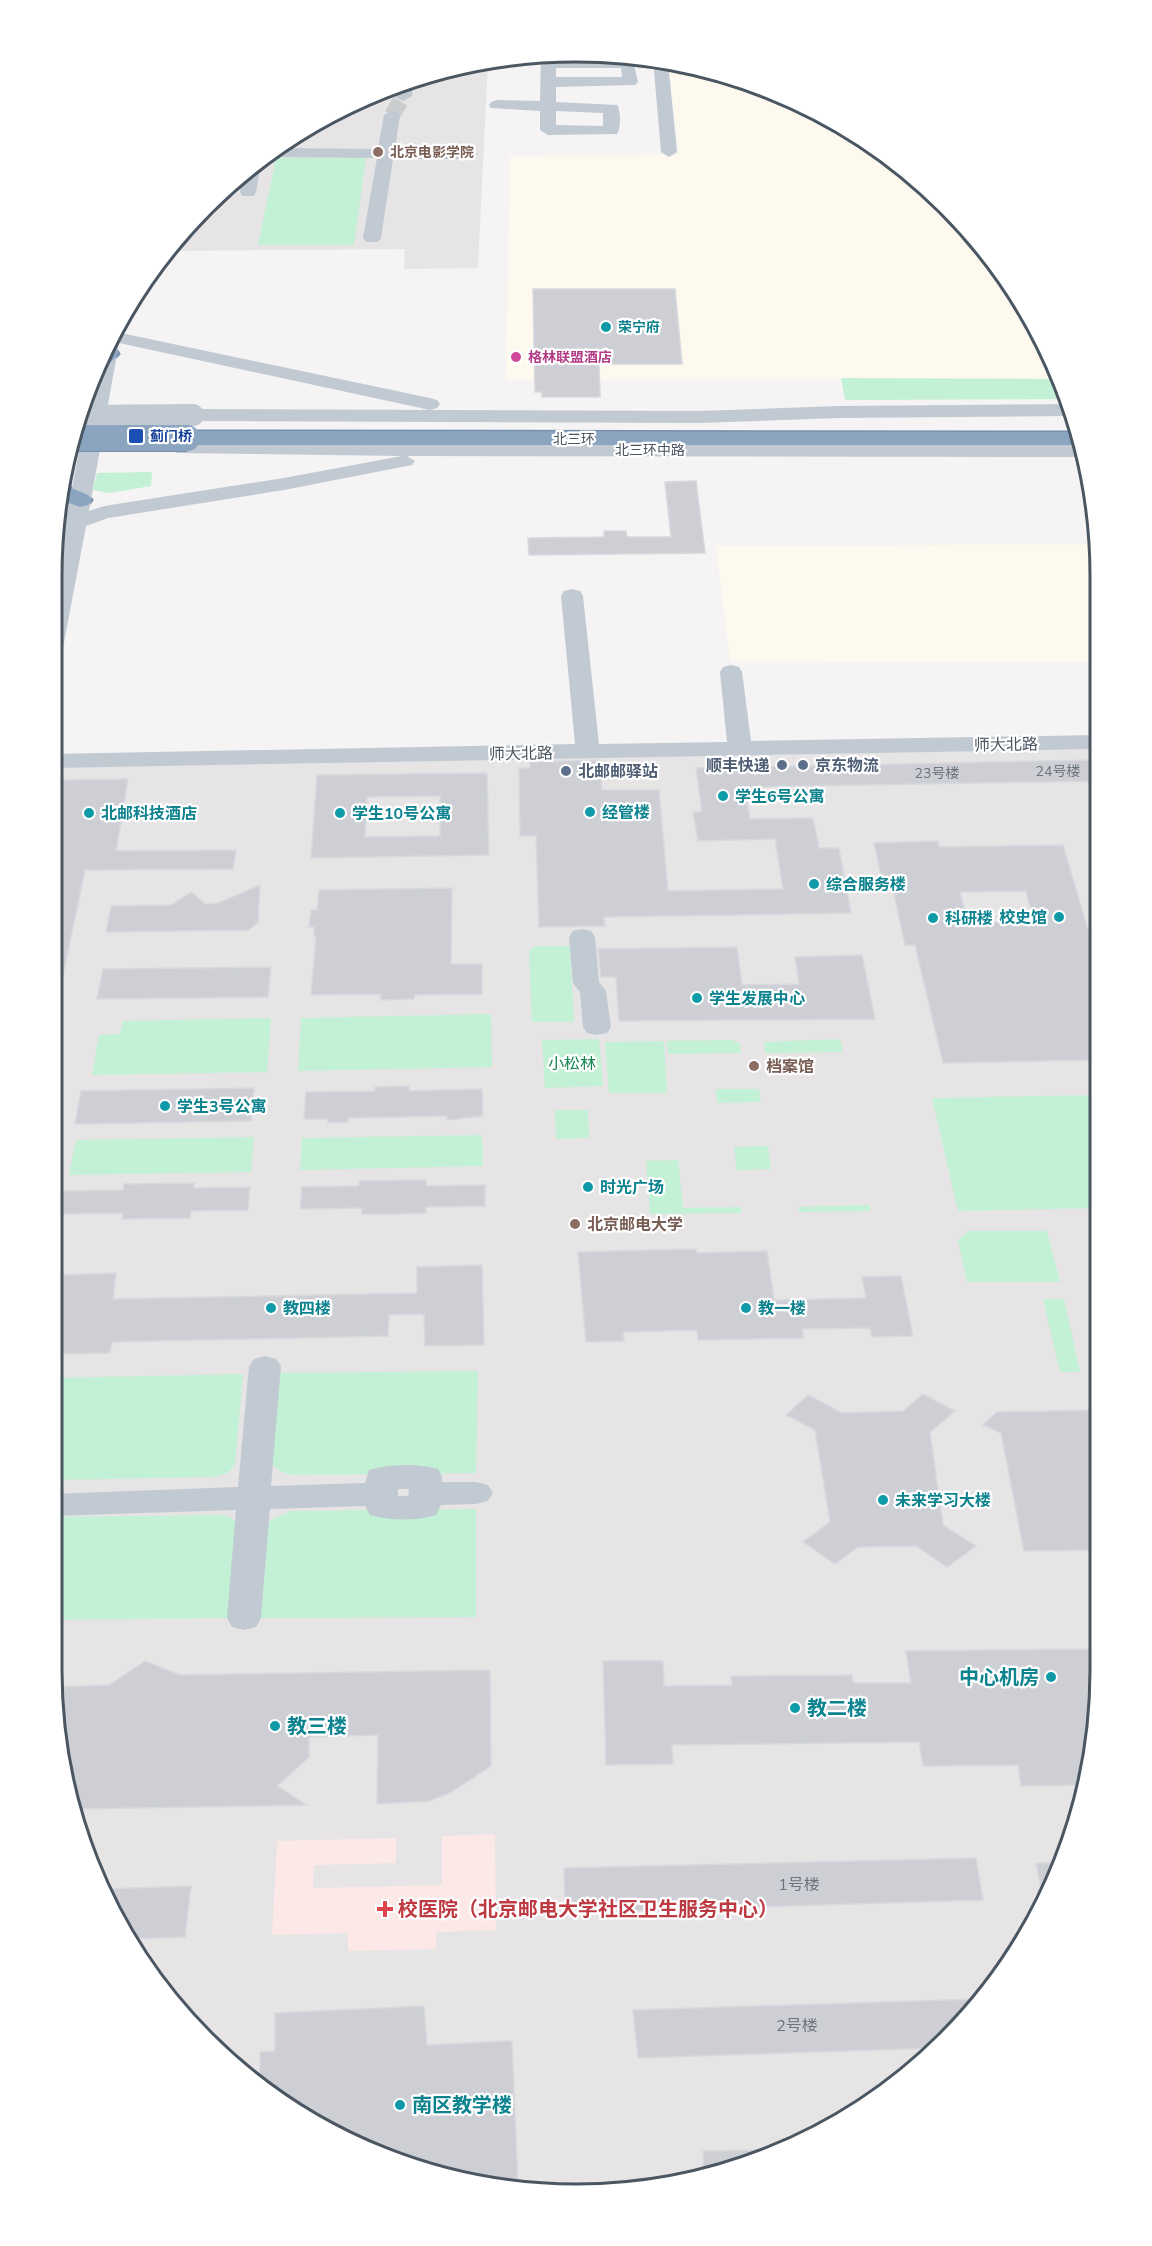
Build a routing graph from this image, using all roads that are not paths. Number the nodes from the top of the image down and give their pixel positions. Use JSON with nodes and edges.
{"nodes":[{"id":1,"x":549,"y":63,"type":"edge"},
{"id":2,"x":628,"y":65,"type":"edge"},
{"id":3,"x":661,"y":69,"type":"edge"},
{"id":4,"x":548,"y":82,"type":"junction"},
{"id":5,"x":405,"y":91,"type":"tunnel mouth"},
{"id":6,"x":404,"y":96,"type":"tunnel mouth"},
{"id":7,"x":497,"y":105,"type":"dead end"},
{"id":8,"x":392,"y":115,"type":"tunnel mouth"},
{"id":9,"x":669,"y":152,"type":"dead end"},
{"id":10,"x":283,"y":153,"type":"edge"},
{"id":11,"x":387,"y":154,"type":"junction"},
{"id":12,"x":470,"y":154,"type":"dead end"},
{"id":13,"x":251,"y":178,"type":"edge"},
{"id":14,"x":248,"y":192,"type":"dead end"},
{"id":15,"x":372,"y":238,"type":"dead end"},
{"id":16,"x":116,"y":346,"type":"edge"},
{"id":17,"x":115,"y":348,"type":"edge"},
{"id":18,"x":99,"y":383,"type":"edge"},
{"id":19,"x":485,"y":415,"type":"junction"},
{"id":20,"x":296,"y":416,"type":"junction"},
{"id":21,"x":87,"y":417,"type":"edge"},
{"id":22,"x":700,"y":417,"type":"joint"},
{"id":23,"x":1066,"y":421,"type":"edge"},
{"id":24,"x":1066,"y":421,"type":"edge"},
{"id":25,"x":84,"y":427,"type":"edge"},
{"id":26,"x":188,"y":432,"type":"junction"},
{"id":27,"x":81,"y":437,"type":"edge"},
{"id":28,"x":1072,"y":439,"type":"edge"},
{"id":29,"x":947,"y":440,"type":"junction"},
{"id":30,"x":78,"y":446,"type":"edge"},
{"id":31,"x":308,"y":448,"type":"junction"},
{"id":32,"x":479,"y":449,"type":"junction"},
{"id":33,"x":718,"y":450,"type":"junction"},
{"id":34,"x":1075,"y":451,"type":"edge"},
{"id":35,"x":73,"y":504,"type":"edge"},
{"id":36,"x":62,"y":579,"type":"edge"},
{"id":37,"x":572,"y":596,"type":"dead end"},
{"id":38,"x":731,"y":672,"type":"dead end"},
{"id":39,"x":1090,"y":742,"type":"edge"},
{"id":40,"x":740,"y":749,"type":"junction"},
{"id":41,"x":588,"y":752,"type":"junction"},
{"id":42,"x":62,"y":761,"type":"edge"},
{"id":43,"x":582,"y":937,"type":"dead end"},
{"id":44,"x":597,"y":1027,"type":"dead end"},
{"id":45,"x":265,"y":1366,"type":"dead end"},
{"id":46,"x":476,"y":1493,"type":"dead end"},
{"id":47,"x":255,"y":1498,"type":"junction"},
{"id":48,"x":62,"y":1505,"type":"edge"},
{"id":49,"x":244,"y":1618,"type":"dead end"}],
"edges":[{"from":1,"to":4,"type":"street"},
{"from":2,"to":4,"type":"street"},
{"from":3,"to":9,"type":"street"},
{"from":4,"to":7,"type":"street"},
{"from":5,"to":6,"type":"street"},
{"from":8,"to":11,"type":"street"},
{"from":10,"to":11,"type":"street"},
{"from":11,"to":12,"type":"street"},
{"from":11,"to":15,"type":"street"},
{"from":13,"to":14,"type":"street"},
{"from":16,"to":19,"type":"street"},
{"from":17,"to":20,"type":"street"},
{"from":18,"to":35,"type":"street"},
{"from":19,"to":20,"type":"street","name":"北三环中路"},
{"from":19,"to":22,"type":"street","name":"北三环中路"},
{"from":20,"to":26,"type":"street","name":"北三环中路"},
{"from":21,"to":26,"type":"street","bridge":true},
{"from":22,"to":23,"type":"highway"},
{"from":24,"to":26,"type":"highway","name":"北三环"},
{"from":25,"to":26,"type":"highway","name":"北三环"},
{"from":26,"to":27,"type":"highway","name":"北三环","bridge":true},
{"from":26,"to":29,"type":"highway","name":"北三环"},
{"from":26,"to":30,"type":"street"},
{"from":26,"to":31,"type":"street","name":"北三环中路"},
{"from":28,"to":29,"type":"highway","name":"北三环"},
{"from":29,"to":33,"type":"highway"},
{"from":31,"to":32,"type":"street","name":"北三环中路"},
{"from":31,"to":35,"type":"street"},
{"from":32,"to":33,"type":"street","name":"北三环中路"},
{"from":32,"to":35,"type":"street"},
{"from":33,"to":34,"type":"street","name":"北三环中路"},
{"from":35,"to":36,"type":"street"},
{"from":37,"to":41,"type":"street"},
{"from":38,"to":40,"type":"street"},
{"from":39,"to":40,"type":"street","name":"师大北路"},
{"from":40,"to":41,"type":"street","name":"师大北路"},
{"from":41,"to":42,"type":"street","name":"师大北路"},
{"from":43,"to":44,"type":"street"},
{"from":45,"to":47,"type":"street"},
{"from":46,"to":47,"type":"street"},
{"from":47,"to":48,"type":"street"},
{"from":47,"to":49,"type":"street"}]}
